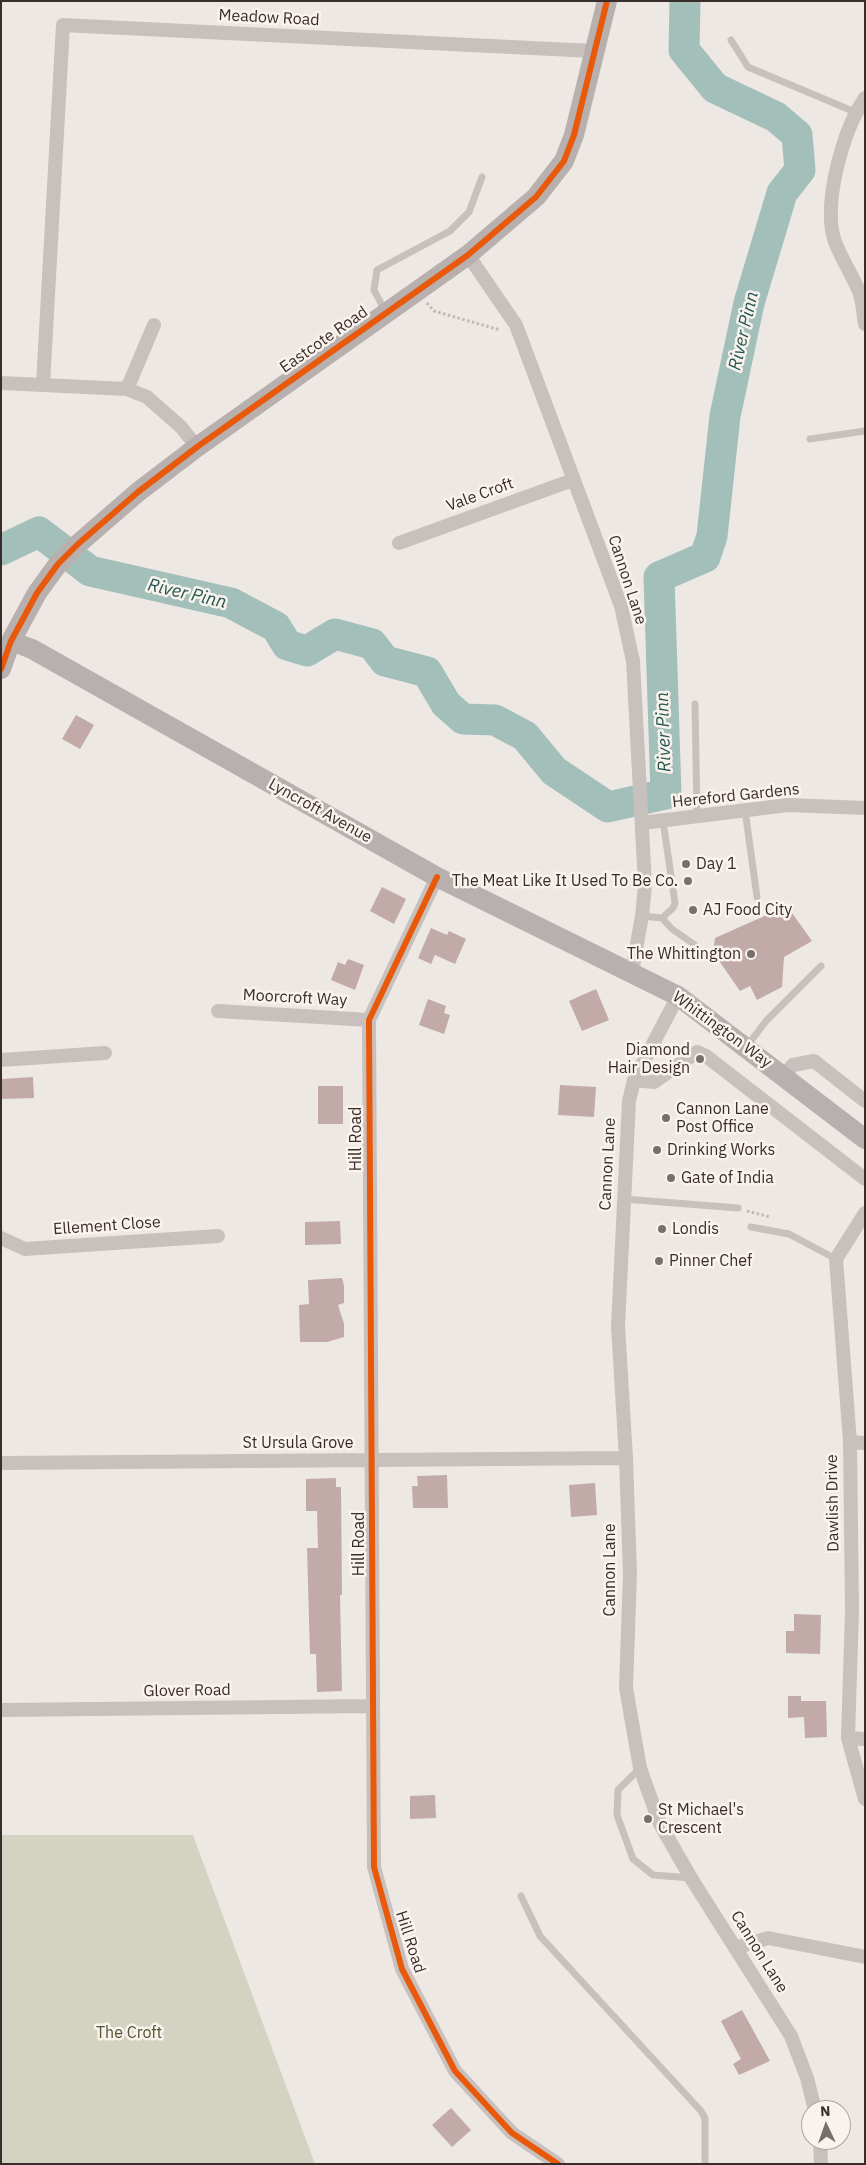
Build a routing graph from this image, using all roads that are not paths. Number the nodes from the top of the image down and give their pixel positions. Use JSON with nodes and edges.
{"nodes":[{"id":1,"x":607,"y":1,"type":"edge"},
{"id":2,"x":731,"y":40,"type":"dead end"},
{"id":3,"x":593,"y":51,"type":"junction"},
{"id":4,"x":865,"y":98,"type":"edge"},
{"id":5,"x":855,"y":112,"type":"junction"},
{"id":6,"x":482,"y":178,"type":"dead end"},
{"id":7,"x":468,"y":255,"type":"junction"},
{"id":8,"x":386,"y":313,"type":"junction"},
{"id":9,"x":865,"y":324,"type":"edge"},
{"id":10,"x":154,"y":325,"type":"dead end"},
{"id":11,"x":1,"y":384,"type":"edge"},
{"id":12,"x":43,"y":385,"type":"junction"},
{"id":13,"x":127,"y":389,"type":"junction"},
{"id":14,"x":865,"y":431,"type":"edge"},
{"id":15,"x":810,"y":439,"type":"dead end"},
{"id":16,"x":196,"y":447,"type":"junction"},
{"id":17,"x":573,"y":480,"type":"junction"},
{"id":18,"x":399,"y":543,"type":"dead end"},
{"id":19,"x":11,"y":641,"type":"junction"},
{"id":20,"x":1,"y":669,"type":"edge"},
{"id":21,"x":695,"y":704,"type":"dead end"},
{"id":22,"x":865,"y":808,"type":"edge"},
{"id":23,"x":745,"y":810,"type":"junction"},
{"id":24,"x":641,"y":816,"type":"junction"},
{"id":25,"x":696,"y":817,"type":"junction"},
{"id":26,"x":663,"y":821,"type":"junction"},
{"id":27,"x":437,"y":877,"type":"junction"},
{"id":28,"x":757,"y":897,"type":"dead end"},
{"id":29,"x":642,"y":916,"type":"junction"},
{"id":30,"x":662,"y":918,"type":"junction"},
{"id":31,"x":695,"y":945,"type":"dead end"},
{"id":32,"x":821,"y":966,"type":"dead end"},
{"id":33,"x":632,"y":972,"type":"junction"},
{"id":34,"x":678,"y":996,"type":"junction"},
{"id":35,"x":218,"y":1012,"type":"dead end"},
{"id":36,"x":369,"y":1020,"type":"junction"},
{"id":37,"x":746,"y":1048,"type":"junction"},
{"id":38,"x":105,"y":1053,"type":"dead end"},
{"id":39,"x":1,"y":1060,"type":"edge"},
{"id":40,"x":783,"y":1076,"type":"junction"},
{"id":41,"x":634,"y":1080,"type":"junction"},
{"id":42,"x":865,"y":1101,"type":"edge"},
{"id":43,"x":865,"y":1139,"type":"edge"},
{"id":44,"x":865,"y":1178,"type":"edge"},
{"id":45,"x":623,"y":1199,"type":"junction"},
{"id":46,"x":738,"y":1208,"type":"dead end"},
{"id":47,"x":865,"y":1213,"type":"edge"},
{"id":48,"x":751,"y":1227,"type":"dead end"},
{"id":49,"x":218,"y":1236,"type":"dead end"},
{"id":50,"x":1,"y":1238,"type":"edge"},
{"id":51,"x":836,"y":1259,"type":"junction"},
{"id":52,"x":850,"y":1442,"type":"junction"},
{"id":53,"x":865,"y":1443,"type":"edge"},
{"id":54,"x":626,"y":1458,"type":"junction"},
{"id":55,"x":372,"y":1460,"type":"junction"},
{"id":56,"x":1,"y":1463,"type":"edge"},
{"id":57,"x":373,"y":1706,"type":"junction"},
{"id":58,"x":1,"y":1710,"type":"edge"},
{"id":59,"x":848,"y":1738,"type":"junction"},
{"id":60,"x":865,"y":1739,"type":"edge"},
{"id":61,"x":640,"y":1768,"type":"junction"},
{"id":62,"x":865,"y":1799,"type":"edge"},
{"id":63,"x":692,"y":1878,"type":"junction"},
{"id":64,"x":521,"y":1896,"type":"dead end"},
{"id":65,"x":735,"y":1948,"type":"junction"},
{"id":66,"x":865,"y":1957,"type":"edge"},
{"id":67,"x":812,"y":2100,"type":"edge"},
{"id":68,"x":820,"y":2150,"type":"edge"},
{"id":69,"x":558,"y":2164,"type":"edge"},
{"id":70,"x":706,"y":2164,"type":"edge"},
{"id":71,"x":821,"y":2164,"type":"edge"}],
"edges":[{"from":1,"to":3,"type":"street","name":"Eastcote Road"},
{"from":2,"to":5,"type":"lane"},
{"from":3,"to":7,"type":"street","name":"Eastcote Road"},
{"from":3,"to":12,"type":"street","name":"Meadow Road"},
{"from":4,"to":5,"type":"street"},
{"from":5,"to":9,"type":"street"},
{"from":6,"to":8,"type":"lane"},
{"from":7,"to":8,"type":"street","name":"Eastcote Road"},
{"from":7,"to":17,"type":"street","name":"Cannon Lane"},
{"from":8,"to":16,"type":"street","name":"Eastcote Road"},
{"from":10,"to":13,"type":"street"},
{"from":11,"to":12,"type":"street"},
{"from":12,"to":13,"type":"street"},
{"from":13,"to":16,"type":"street"},
{"from":14,"to":15,"type":"lane"},
{"from":16,"to":19,"type":"street","name":"Eastcote Road"},
{"from":17,"to":18,"type":"street","name":"Vale Croft"},
{"from":17,"to":24,"type":"street","name":"Cannon Lane"},
{"from":19,"to":20,"type":"street","name":"Eastcote Road"},
{"from":19,"to":27,"type":"street","name":"Lyncroft Avenue"},
{"from":21,"to":25,"type":"lane"},
{"from":22,"to":23,"type":"street","name":"Hereford Gardens"},
{"from":23,"to":25,"type":"street","name":"Hereford Gardens"},
{"from":23,"to":28,"type":"lane"},
{"from":24,"to":26,"type":"street","name":"Hereford Gardens"},
{"from":24,"to":29,"type":"street","name":"Cannon Lane"},
{"from":25,"to":26,"type":"street","name":"Hereford Gardens"},
{"from":26,"to":30,"type":"lane"},
{"from":27,"to":33,"type":"street","name":"Lyncroft Avenue"},
{"from":27,"to":36,"type":"street","name":"Hill Road"},
{"from":29,"to":30,"type":"lane"},
{"from":29,"to":33,"type":"street","name":"Cannon Lane"},
{"from":30,"to":31,"type":"lane"},
{"from":32,"to":37,"type":"lane"},
{"from":33,"to":34,"type":"street","name":"Whittington Way"},
{"from":34,"to":37,"type":"street","name":"Whittington Way"},
{"from":34,"to":41,"type":"street","name":"Cannon Lane"},
{"from":35,"to":36,"type":"street","name":"Moorcroft Way"},
{"from":36,"to":55,"type":"street","name":"Hill Road"},
{"from":37,"to":40,"type":"street","name":"Whittington Way"},
{"from":38,"to":39,"type":"street"},
{"from":40,"to":42,"type":"street","name":"Whittington Way"},
{"from":40,"to":43,"type":"street","name":"Whittington Way"},
{"from":41,"to":44,"type":"street"},
{"from":41,"to":45,"type":"street","name":"Cannon Lane"},
{"from":45,"to":46,"type":"lane"},
{"from":45,"to":54,"type":"street","name":"Cannon Lane"},
{"from":47,"to":51,"type":"street"},
{"from":48,"to":51,"type":"lane"},
{"from":49,"to":50,"type":"street","name":"Ellement Close"},
{"from":51,"to":52,"type":"street","name":"Dawlish Drive"},
{"from":52,"to":53,"type":"street"},
{"from":52,"to":59,"type":"street","name":"Dawlish Drive"},
{"from":54,"to":55,"type":"street","name":"St Ursula Grove"},
{"from":54,"to":61,"type":"street","name":"Cannon Lane"},
{"from":55,"to":56,"type":"street","name":"St Ursula Grove"},
{"from":55,"to":57,"type":"street","name":"Hill Road"},
{"from":57,"to":58,"type":"street","name":"Glover Road"},
{"from":57,"to":69,"type":"street","name":"Hill Road"},
{"from":59,"to":60,"type":"street"},
{"from":59,"to":62,"type":"street","name":"Dawlish Drive"},
{"from":61,"to":63,"type":"street","name":"Cannon Lane"},
{"from":61,"to":63,"type":"lane"},
{"from":63,"to":65,"type":"street","name":"Cannon Lane"},
{"from":64,"to":70,"type":"lane"},
{"from":65,"to":66,"type":"street"},
{"from":65,"to":67,"type":"street","name":"Cannon Lane"},
{"from":68,"to":71,"type":"street"}]}
